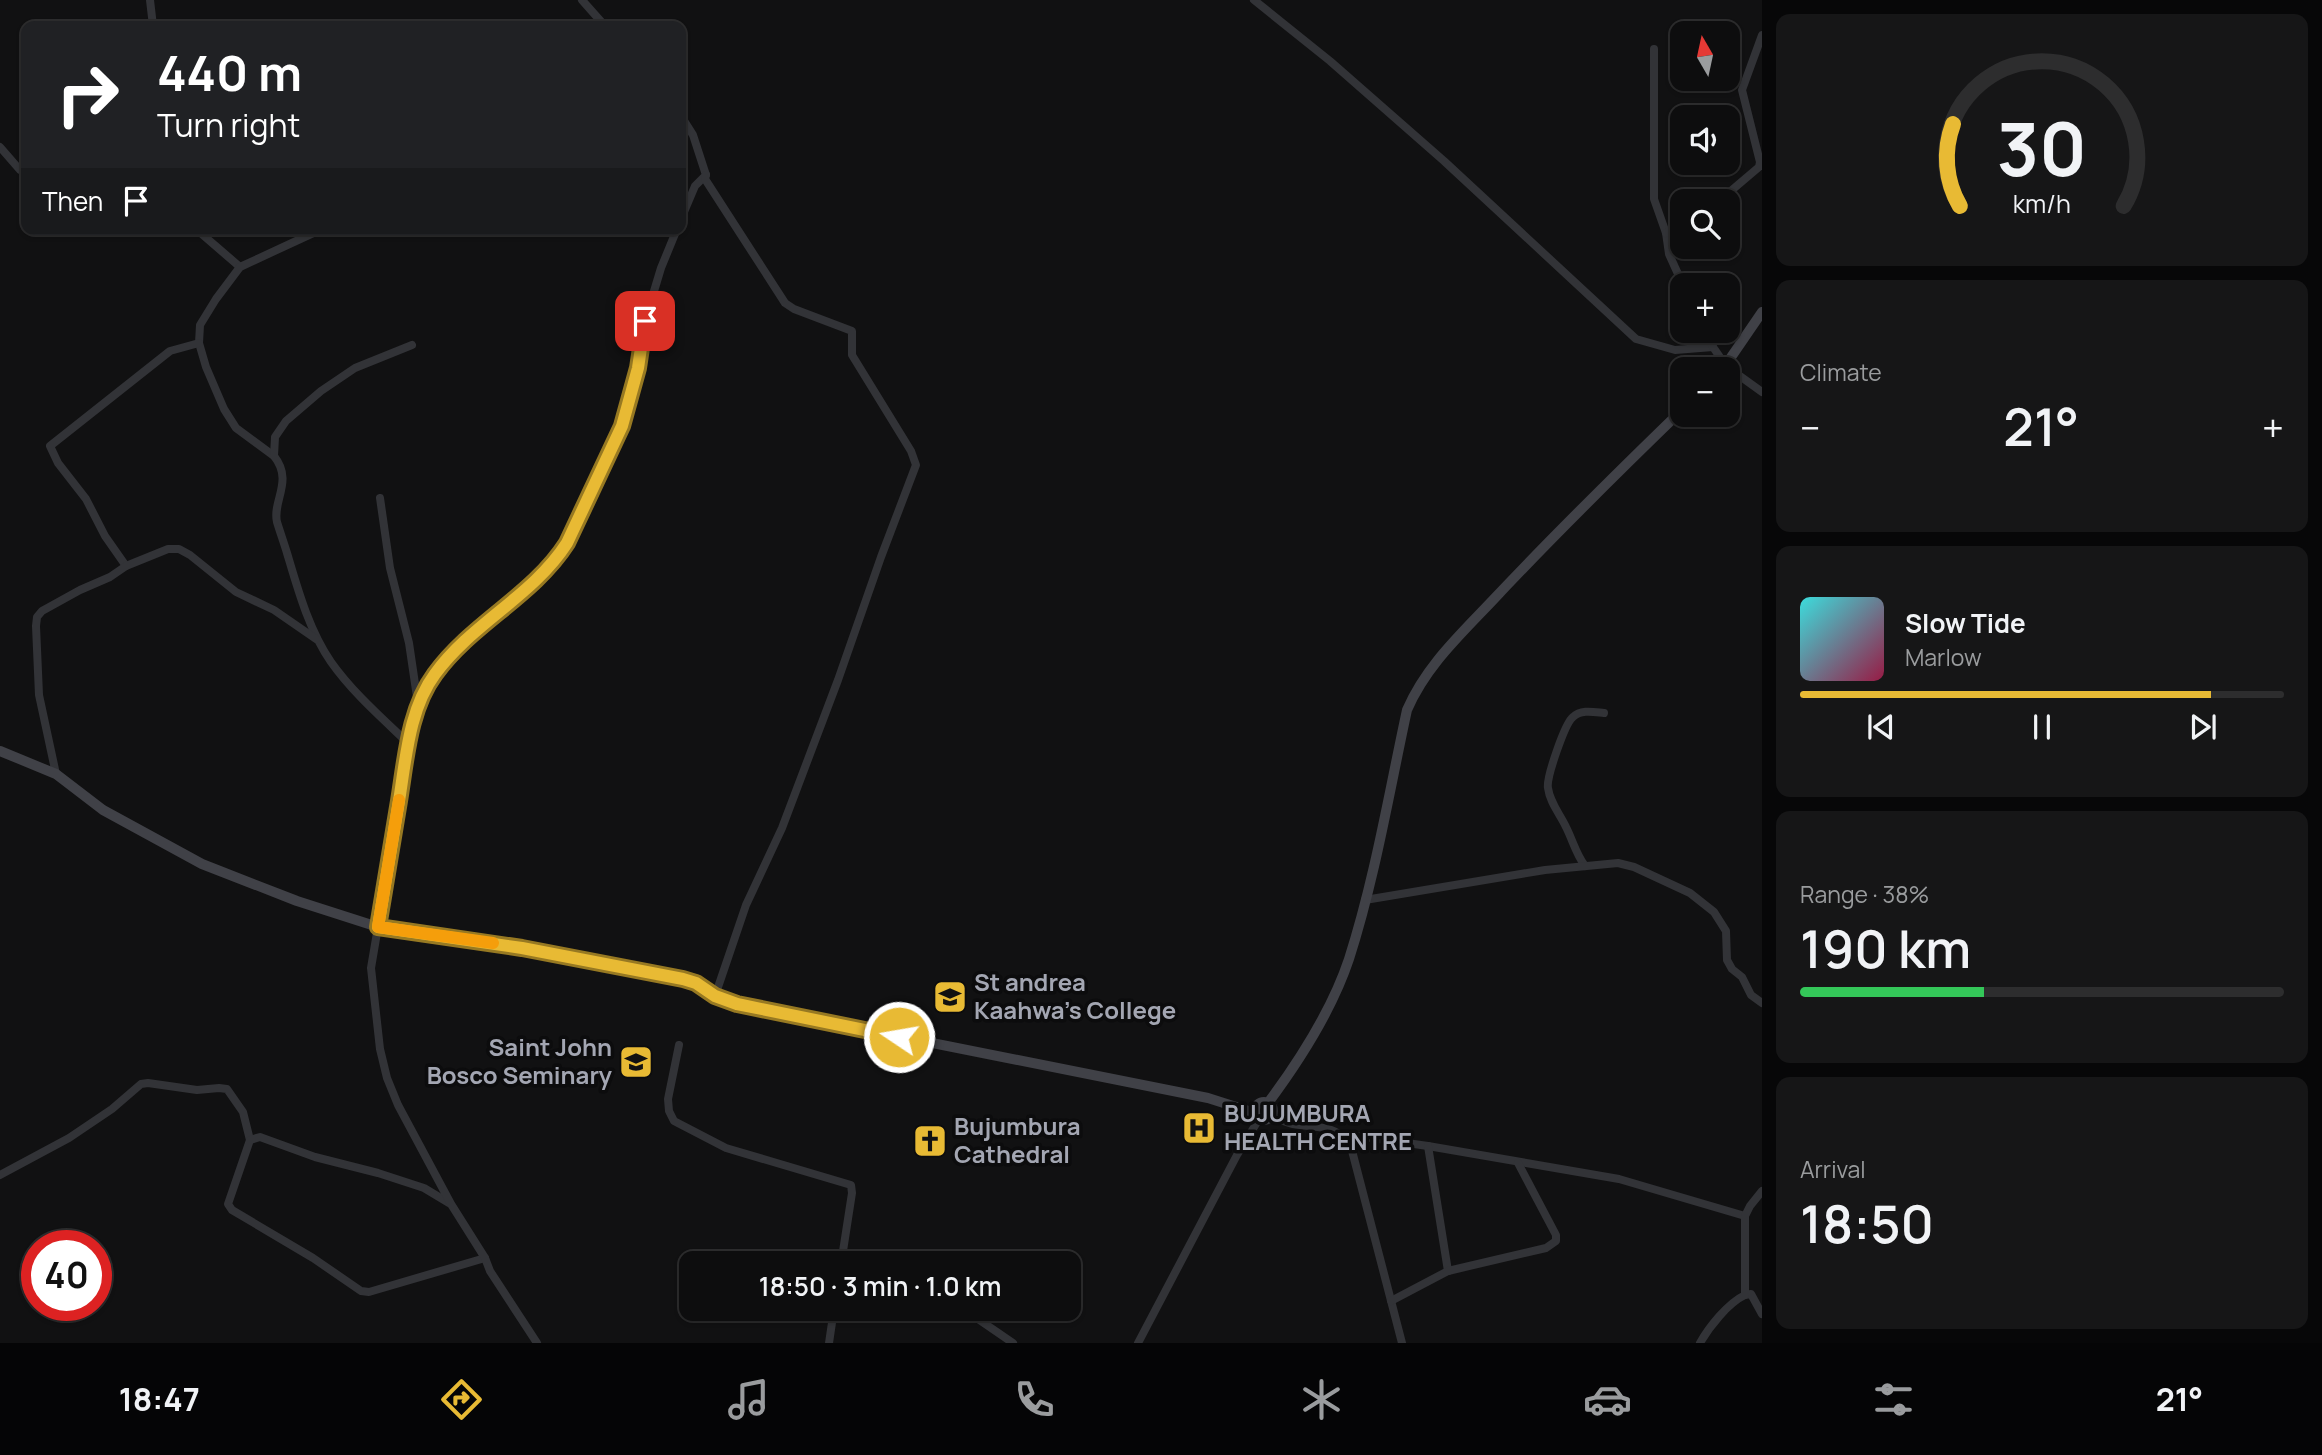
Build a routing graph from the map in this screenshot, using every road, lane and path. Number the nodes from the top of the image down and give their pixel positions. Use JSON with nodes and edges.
{"nodes":[{"id":1,"x":150,"y":0,"type":"edge"},
{"id":2,"x":582,"y":0,"type":"edge"},
{"id":3,"x":1254,"y":0,"type":"edge"},
{"id":4,"x":152,"y":21,"type":"edge"},
{"id":5,"x":601,"y":21,"type":"edge"},
{"id":6,"x":1762,"y":35,"type":"edge"},
{"id":7,"x":1654,"y":49,"type":"dead end"},
{"id":8,"x":686,"y":124,"type":"edge"},
{"id":9,"x":0,"y":147,"type":"edge"},
{"id":10,"x":21,"y":170,"type":"edge"},
{"id":11,"x":706,"y":175,"type":"junction"},
{"id":12,"x":1733,"y":189,"type":"edge"},
{"id":13,"x":686,"y":207,"type":"edge"},
{"id":14,"x":1670,"y":230,"type":"edge"},
{"id":15,"x":1666,"y":233,"type":"junction"},
{"id":16,"x":203,"y":235,"type":"edge"},
{"id":17,"x":309,"y":235,"type":"edge"},
{"id":18,"x":675,"y":235,"type":"edge"},
{"id":19,"x":240,"y":267,"type":"junction"},
{"id":20,"x":1678,"y":273,"type":"edge"},
{"id":21,"x":1762,"y":312,"type":"edge"},
{"id":22,"x":199,"y":343,"type":"junction"},
{"id":23,"x":1711,"y":343,"type":"edge"},
{"id":24,"x":412,"y":345,"type":"dead end"},
{"id":25,"x":1713,"y":347,"type":"junction"},
{"id":26,"x":1719,"y":357,"type":"edge"},
{"id":27,"x":1732,"y":357,"type":"edge"},
{"id":28,"x":1740,"y":378,"type":"edge"},
{"id":29,"x":1762,"y":393,"type":"edge"},
{"id":30,"x":1670,"y":422,"type":"edge"},
{"id":31,"x":274,"y":456,"type":"junction"},
{"id":32,"x":380,"y":498,"type":"dead end"},
{"id":33,"x":125,"y":566,"type":"junction"},
{"id":34,"x":318,"y":640,"type":"junction"},
{"id":35,"x":418,"y":704,"type":"junction"},
{"id":36,"x":1604,"y":713,"type":"dead end"},
{"id":37,"x":409,"y":744,"type":"junction"},
{"id":38,"x":0,"y":751,"type":"edge"},
{"id":39,"x":56,"y":774,"type":"junction"},
{"id":40,"x":1585,"y":866,"type":"junction"},
{"id":41,"x":1365,"y":900,"type":"junction"},
{"id":42,"x":378,"y":927,"type":"junction"},
{"id":43,"x":715,"y":996,"type":"junction"},
{"id":44,"x":1762,"y":1003,"type":"edge"},
{"id":45,"x":679,"y":1045,"type":"dead end"},
{"id":46,"x":1268,"y":1103,"type":"junction"},
{"id":47,"x":1262,"y":1116,"type":"junction"},
{"id":48,"x":1343,"y":1134,"type":"junction"},
{"id":49,"x":250,"y":1140,"type":"junction"},
{"id":50,"x":1428,"y":1146,"type":"junction"},
{"id":51,"x":1518,"y":1163,"type":"junction"},
{"id":52,"x":0,"y":1175,"type":"edge"},
{"id":53,"x":1762,"y":1191,"type":"edge"},
{"id":54,"x":451,"y":1204,"type":"junction"},
{"id":55,"x":1745,"y":1216,"type":"junction"},
{"id":56,"x":845,"y":1251,"type":"edge"},
{"id":57,"x":485,"y":1258,"type":"junction"},
{"id":58,"x":1448,"y":1271,"type":"junction"},
{"id":59,"x":1745,"y":1294,"type":"junction"},
{"id":60,"x":1391,"y":1301,"type":"junction"},
{"id":61,"x":1762,"y":1314,"type":"edge"},
{"id":62,"x":832,"y":1321,"type":"edge"},
{"id":63,"x":981,"y":1321,"type":"edge"},
{"id":64,"x":533,"y":1342,"type":"edge"},
{"id":65,"x":829,"y":1343,"type":"edge"},
{"id":66,"x":1013,"y":1343,"type":"edge"},
{"id":67,"x":1138,"y":1343,"type":"edge"},
{"id":68,"x":1402,"y":1343,"type":"edge"},
{"id":69,"x":1700,"y":1343,"type":"edge"}],
"edges":[{"from":1,"to":4,"type":"street"},
{"from":2,"to":5,"type":"street"},
{"from":3,"to":25,"type":"street"},
{"from":6,"to":12,"type":"street"},
{"from":7,"to":15,"type":"street"},
{"from":8,"to":11,"type":"street"},
{"from":9,"to":10,"type":"street"},
{"from":11,"to":13,"type":"street"},
{"from":11,"to":43,"type":"street"},
{"from":14,"to":15,"type":"street"},
{"from":15,"to":20,"type":"street"},
{"from":16,"to":19,"type":"street"},
{"from":17,"to":19,"type":"street"},
{"from":18,"to":35,"type":"street"},
{"from":19,"to":22,"type":"street"},
{"from":21,"to":27,"type":"street"},
{"from":22,"to":31,"type":"street"},
{"from":22,"to":33,"type":"street"},
{"from":23,"to":25,"type":"street"},
{"from":24,"to":31,"type":"street"},
{"from":25,"to":26,"type":"street"},
{"from":28,"to":29,"type":"street"},
{"from":30,"to":41,"type":"street"},
{"from":31,"to":34,"type":"street"},
{"from":32,"to":35,"type":"street"},
{"from":33,"to":34,"type":"street"},
{"from":33,"to":39,"type":"street"},
{"from":34,"to":37,"type":"street"},
{"from":35,"to":37,"type":"street"},
{"from":36,"to":40,"type":"street"},
{"from":37,"to":42,"type":"street"},
{"from":38,"to":39,"type":"street"},
{"from":39,"to":42,"type":"street"},
{"from":40,"to":41,"type":"street"},
{"from":40,"to":44,"type":"street"},
{"from":41,"to":46,"type":"street"},
{"from":42,"to":43,"type":"street"},
{"from":42,"to":54,"type":"street"},
{"from":43,"to":47,"type":"street"},
{"from":45,"to":56,"type":"street"},
{"from":46,"to":47,"type":"street"},
{"from":46,"to":47,"type":"street"},
{"from":47,"to":48,"type":"street"},
{"from":47,"to":67,"type":"street"},
{"from":48,"to":50,"type":"street"},
{"from":48,"to":60,"type":"street"},
{"from":49,"to":52,"type":"street"},
{"from":49,"to":54,"type":"street"},
{"from":49,"to":57,"type":"street"},
{"from":50,"to":51,"type":"street"},
{"from":50,"to":58,"type":"street"},
{"from":51,"to":55,"type":"street"},
{"from":51,"to":58,"type":"street"},
{"from":53,"to":55,"type":"street"},
{"from":54,"to":57,"type":"street"},
{"from":55,"to":59,"type":"street"},
{"from":57,"to":64,"type":"street"},
{"from":58,"to":60,"type":"street"},
{"from":59,"to":61,"type":"street"},
{"from":59,"to":69,"type":"street"},
{"from":60,"to":68,"type":"street"},
{"from":62,"to":65,"type":"street"},
{"from":63,"to":66,"type":"street"}]}
